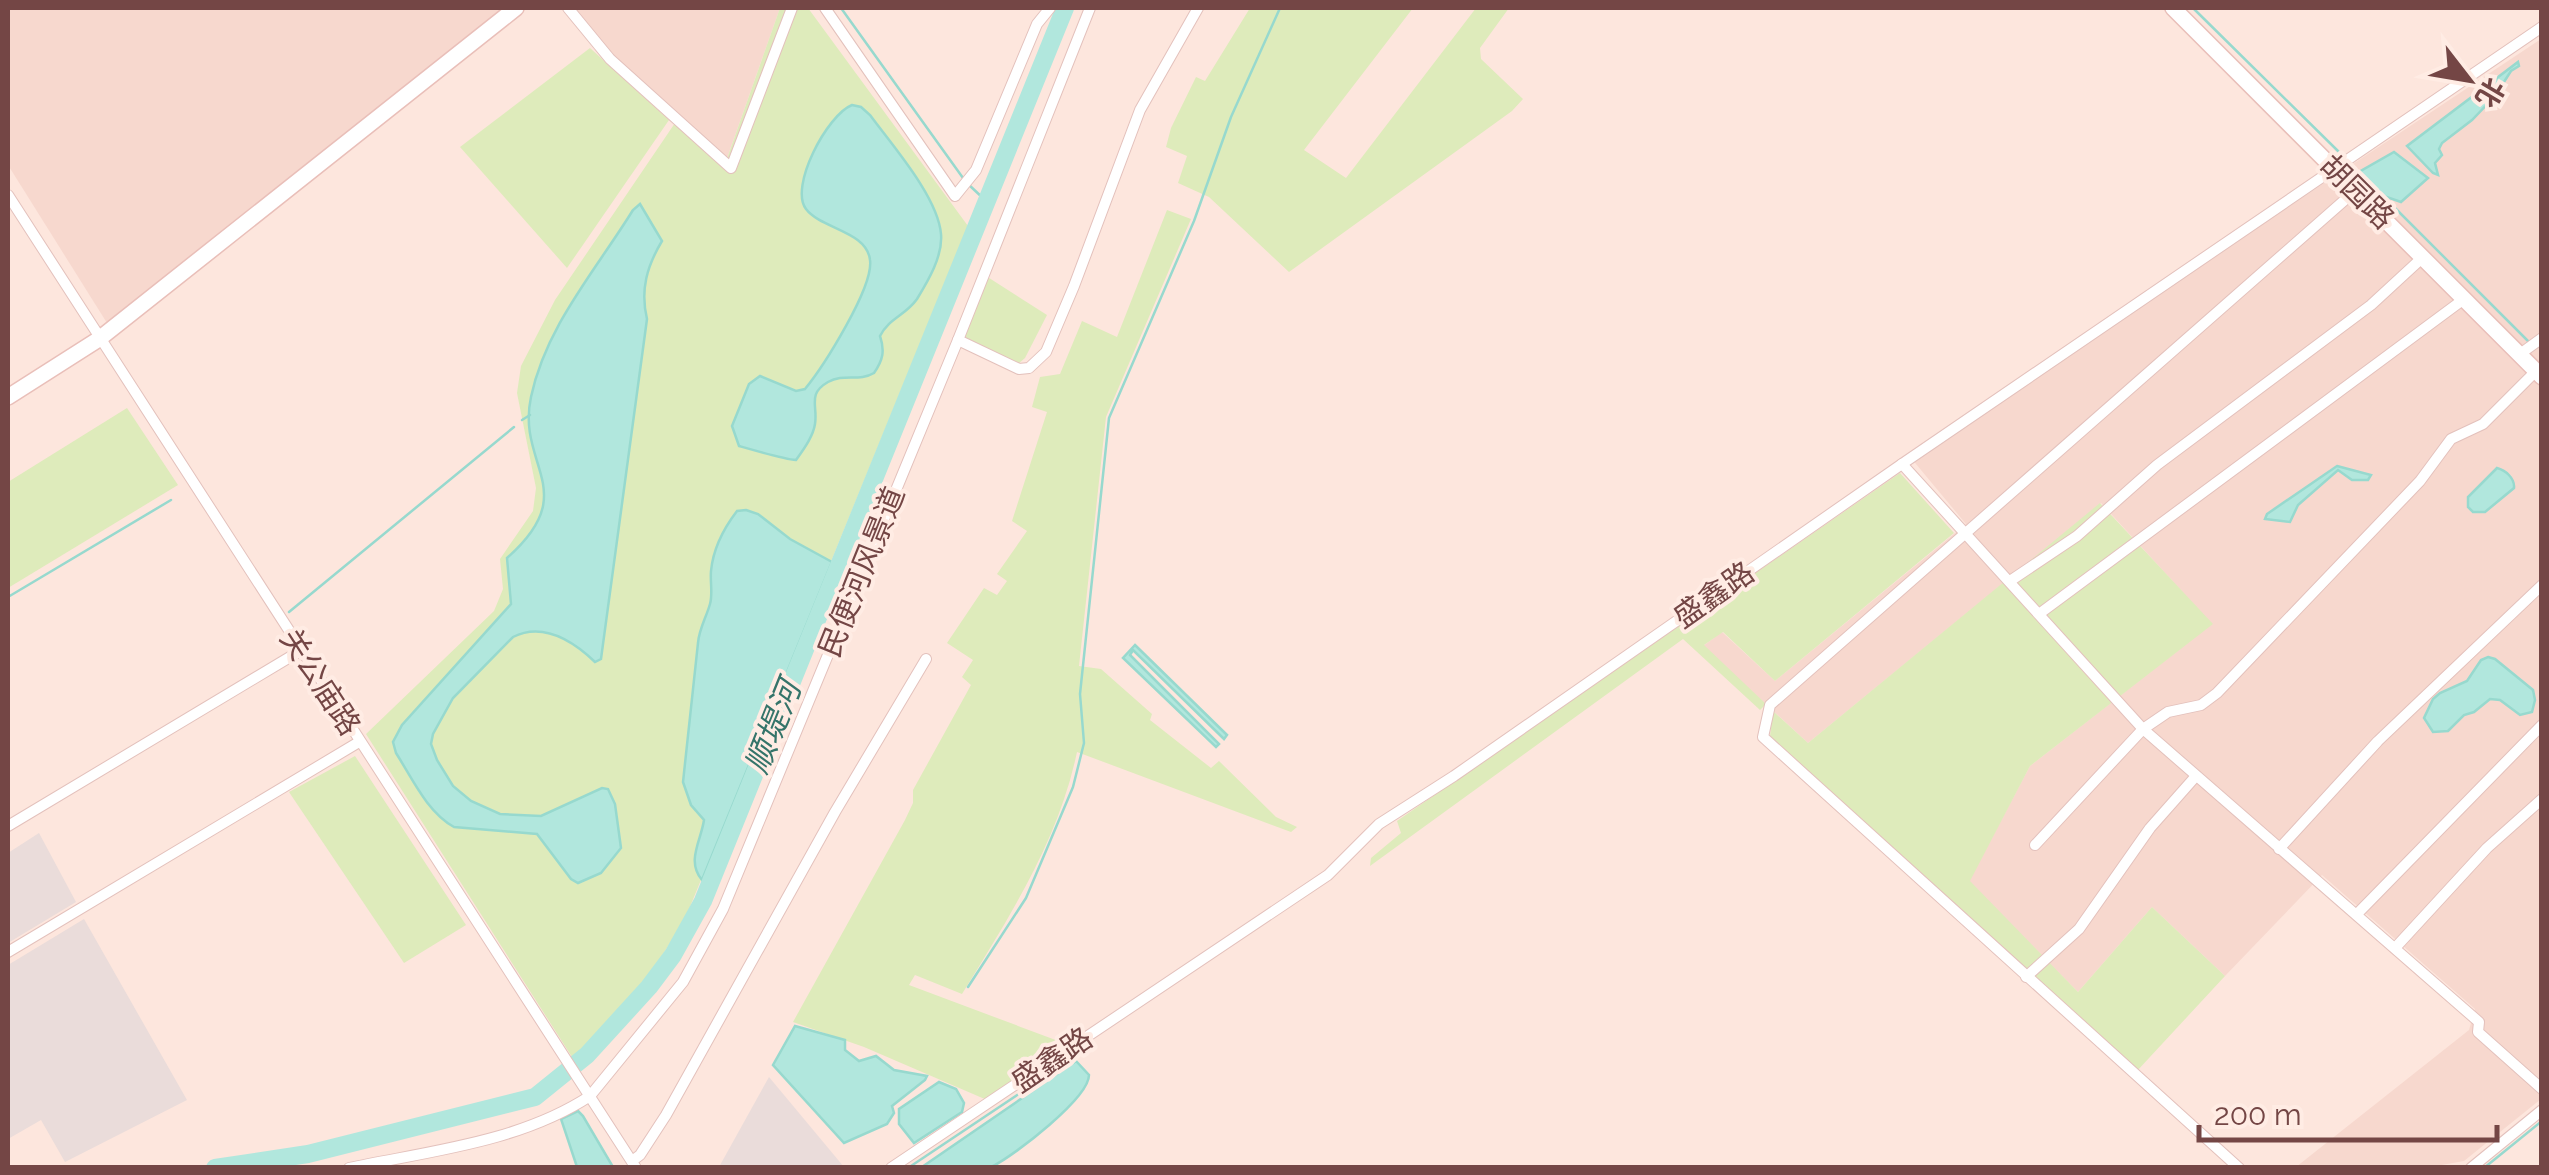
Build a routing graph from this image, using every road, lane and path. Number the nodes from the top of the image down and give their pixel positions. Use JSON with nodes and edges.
{"nodes":[{"id":1,"x":516,"y":8,"type":"edge"},
{"id":2,"x":568,"y":8,"type":"edge"},
{"id":3,"x":792,"y":8,"type":"edge"},
{"id":4,"x":824,"y":8,"type":"edge"},
{"id":5,"x":1050,"y":8,"type":"edge"},
{"id":6,"x":1090,"y":8,"type":"edge"},
{"id":7,"x":1198,"y":8,"type":"edge"},
{"id":8,"x":2173,"y":8,"type":"edge"},
{"id":9,"x":2542,"y":27,"type":"edge"},
{"id":10,"x":2332,"y":168,"type":"junction"},
{"id":11,"x":2355,"y":191,"type":"junction"},
{"id":12,"x":8,"y":195,"type":"edge"},
{"id":13,"x":2422,"y":258,"type":"junction"},
{"id":14,"x":2464,"y":299,"type":"junction"},
{"id":15,"x":99,"y":339,"type":"junction"},
{"id":16,"x":958,"y":340,"type":"junction"},
{"id":17,"x":2531,"y":346,"type":"edge"},
{"id":18,"x":2539,"y":374,"type":"edge"},
{"id":19,"x":8,"y":397,"type":"edge"},
{"id":20,"x":1902,"y":464,"type":"junction"},
{"id":21,"x":1966,"y":533,"type":"junction"},
{"id":22,"x":2010,"y":581,"type":"junction"},
{"id":23,"x":2542,"y":584,"type":"edge"},
{"id":24,"x":2039,"y":614,"type":"junction"},
{"id":25,"x":300,"y":652,"type":"junction"},
{"id":26,"x":926,"y":659,"type":"dead end"},
{"id":27,"x":2542,"y":726,"type":"edge"},
{"id":28,"x":2143,"y":729,"type":"junction"},
{"id":29,"x":359,"y":742,"type":"junction"},
{"id":30,"x":2196,"y":776,"type":"junction"},
{"id":31,"x":2542,"y":799,"type":"edge"},
{"id":32,"x":8,"y":826,"type":"edge"},
{"id":33,"x":2035,"y":845,"type":"dead end"},
{"id":34,"x":2279,"y":849,"type":"junction"},
{"id":35,"x":2357,"y":914,"type":"junction"},
{"id":36,"x":2395,"y":948,"type":"junction"},
{"id":37,"x":8,"y":952,"type":"edge"},
{"id":38,"x":2026,"y":977,"type":"junction"},
{"id":39,"x":2542,"y":1089,"type":"edge"},
{"id":40,"x":587,"y":1092,"type":"junction"},
{"id":41,"x":2542,"y":1110,"type":"edge"},
{"id":42,"x":634,"y":1164,"type":"edge"},
{"id":43,"x":349,"y":1168,"type":"edge"},
{"id":44,"x":891,"y":1168,"type":"edge"},
{"id":45,"x":2240,"y":1168,"type":"edge"},
{"id":46,"x":2471,"y":1168,"type":"edge"}],
"edges":[{"from":1,"to":15,"type":"street"},
{"from":2,"to":3,"type":"street"},
{"from":4,"to":5,"type":"street"},
{"from":6,"to":16,"type":"street","name":"民便河风景道"},
{"from":7,"to":16,"type":"street"},
{"from":8,"to":10,"type":"street","name":"胡园路"},
{"from":9,"to":10,"type":"street","name":"盛鑫路"},
{"from":10,"to":11,"type":"street","name":"胡园路"},
{"from":10,"to":20,"type":"street","name":"盛鑫路"},
{"from":11,"to":13,"type":"street","name":"胡园路"},
{"from":11,"to":21,"type":"street"},
{"from":12,"to":15,"type":"street","name":"关公庙路"},
{"from":13,"to":14,"type":"street","name":"胡园路"},
{"from":13,"to":22,"type":"street"},
{"from":14,"to":17,"type":"street","name":"胡园路"},
{"from":14,"to":24,"type":"street"},
{"from":15,"to":19,"type":"street"},
{"from":15,"to":25,"type":"street","name":"关公庙路"},
{"from":16,"to":40,"type":"street","name":"民便河风景道"},
{"from":17,"to":18,"type":"street","name":"胡园路"},
{"from":18,"to":28,"type":"street"},
{"from":20,"to":21,"type":"street"},
{"from":20,"to":44,"type":"street","name":"盛鑫路"},
{"from":21,"to":22,"type":"street"},
{"from":21,"to":38,"type":"street"},
{"from":22,"to":24,"type":"street"},
{"from":23,"to":34,"type":"street"},
{"from":24,"to":28,"type":"street"},
{"from":25,"to":29,"type":"street","name":"关公庙路"},
{"from":25,"to":32,"type":"street"},
{"from":26,"to":42,"type":"street"},
{"from":27,"to":35,"type":"street"},
{"from":28,"to":30,"type":"street"},
{"from":28,"to":33,"type":"street"},
{"from":29,"to":37,"type":"street"},
{"from":29,"to":40,"type":"street","name":"关公庙路"},
{"from":30,"to":34,"type":"street"},
{"from":30,"to":38,"type":"street"},
{"from":31,"to":36,"type":"street"},
{"from":34,"to":35,"type":"street"},
{"from":35,"to":36,"type":"street"},
{"from":36,"to":39,"type":"street"},
{"from":38,"to":45,"type":"street"},
{"from":40,"to":42,"type":"street","name":"关公庙路"},
{"from":40,"to":43,"type":"street","name":"民便河风景道"},
{"from":41,"to":46,"type":"street"}]}
